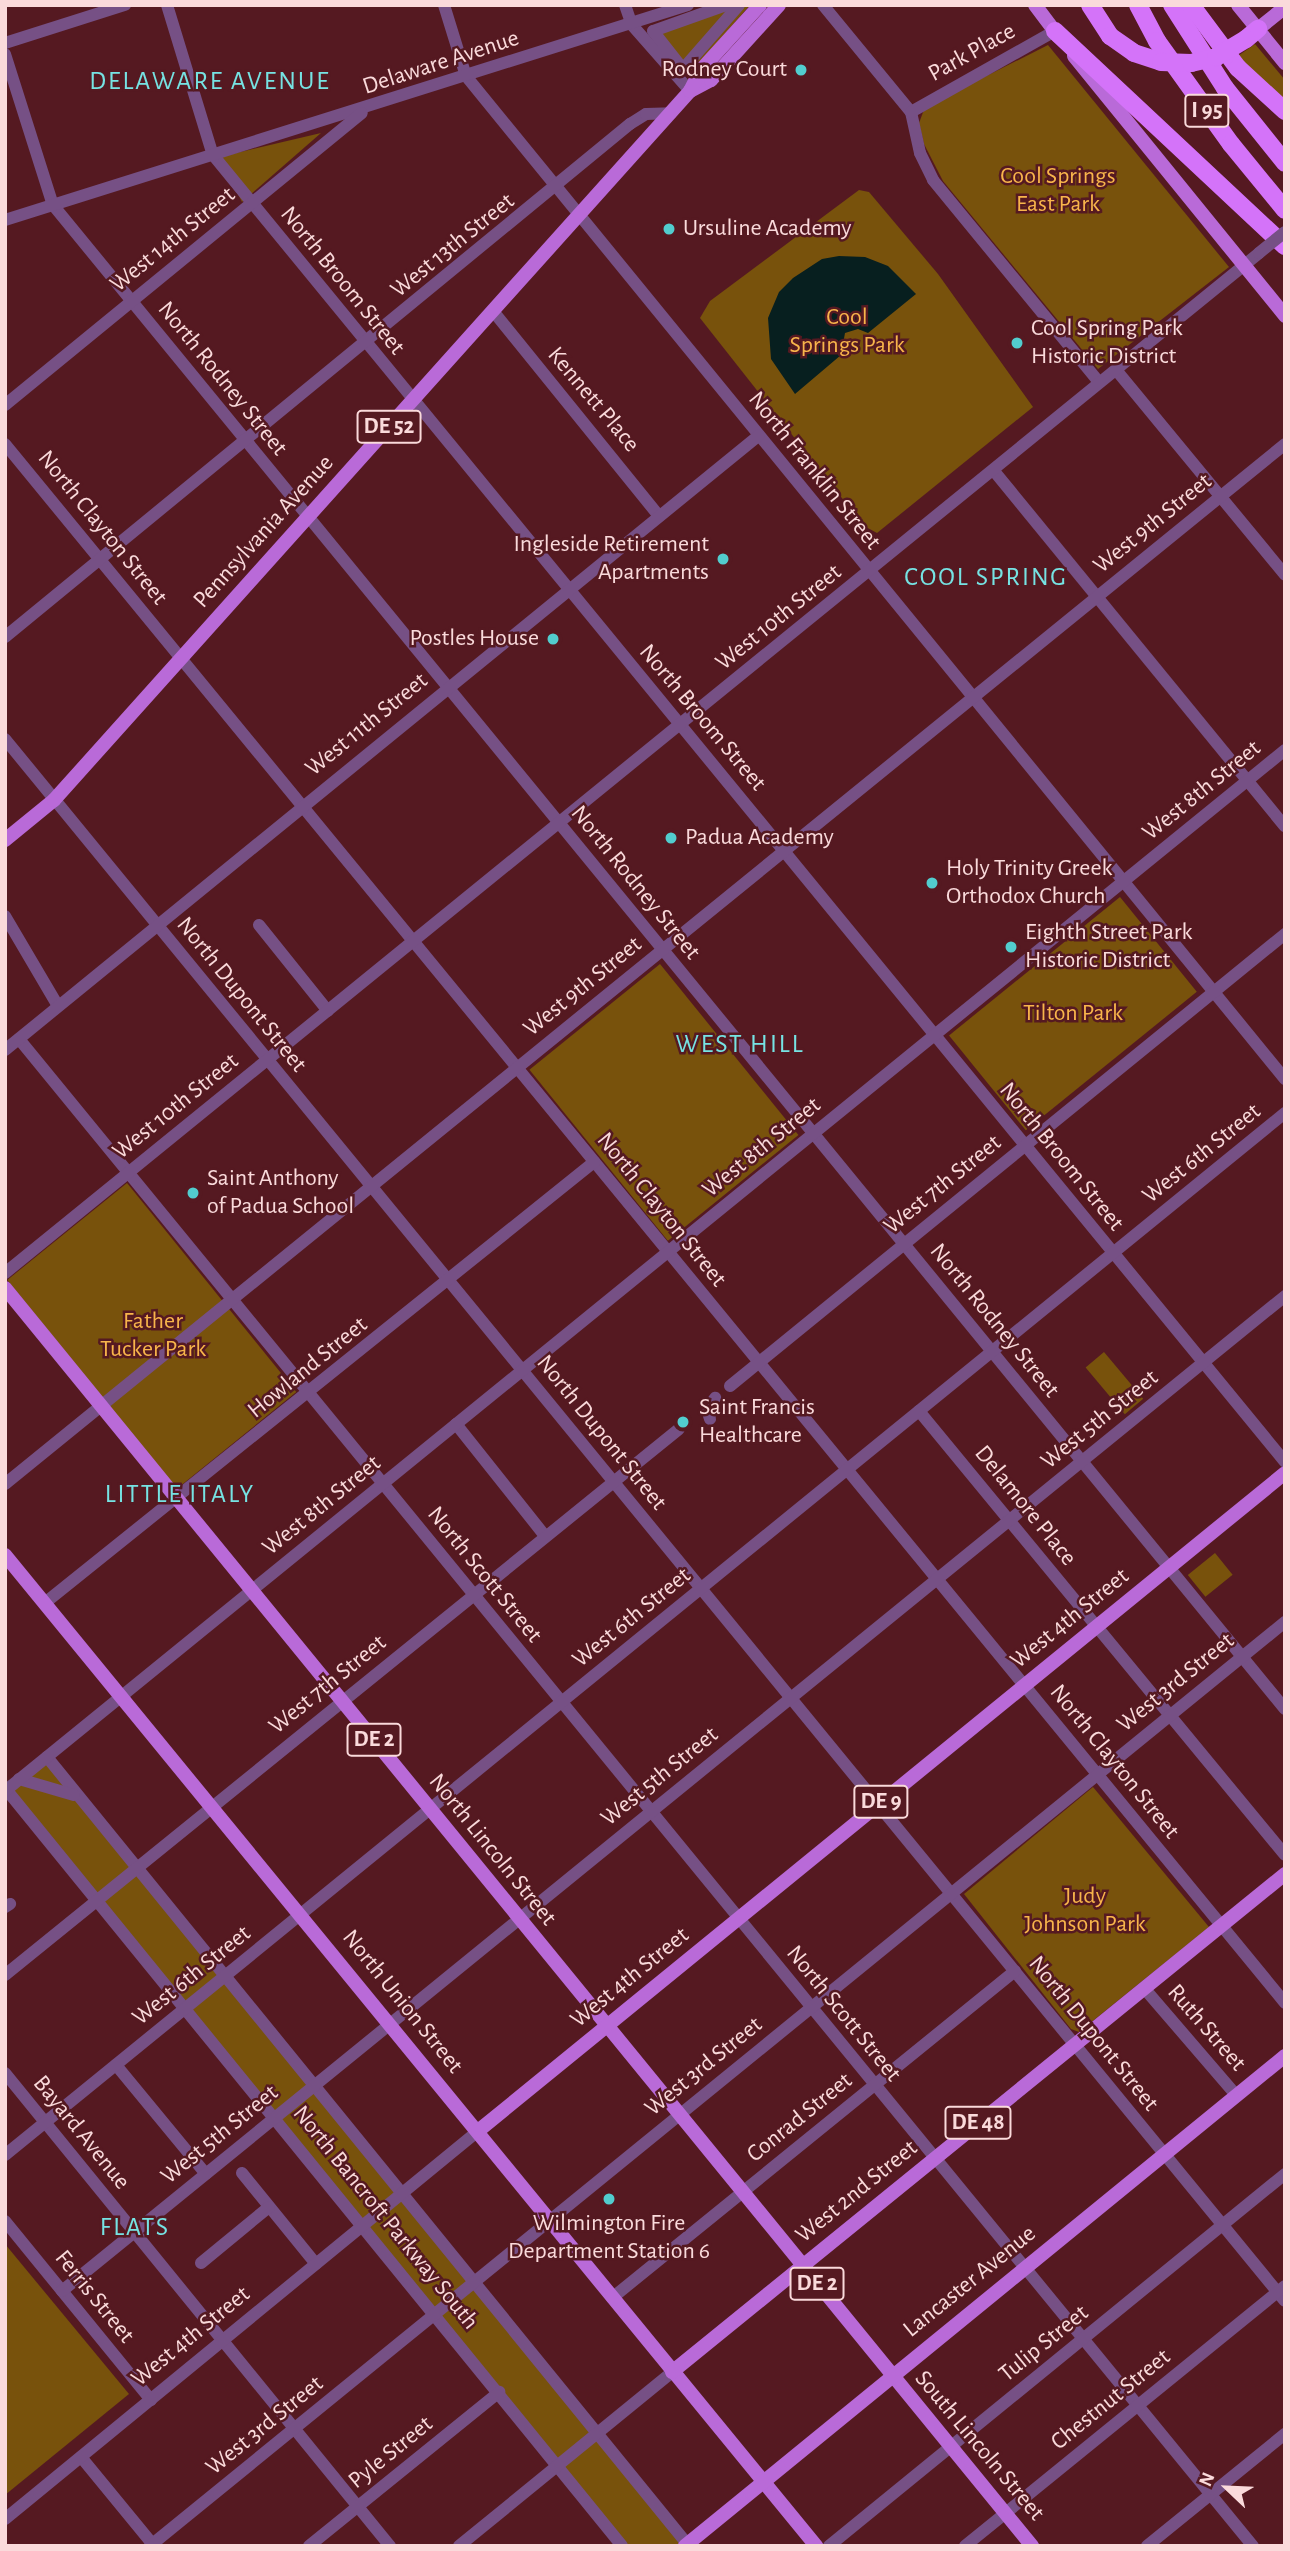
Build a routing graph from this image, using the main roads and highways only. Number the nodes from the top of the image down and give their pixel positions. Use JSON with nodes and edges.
{"nodes":[{"id":1,"x":760,"y":5,"type":"edge"},
{"id":2,"x":779,"y":5,"type":"edge"},
{"id":3,"x":1035,"y":5,"type":"edge"},
{"id":4,"x":1090,"y":5,"type":"edge"},
{"id":5,"x":1138,"y":5,"type":"edge"},
{"id":6,"x":1172,"y":5,"type":"edge"},
{"id":7,"x":1191,"y":5,"type":"edge"},
{"id":8,"x":1238,"y":5,"type":"edge"},
{"id":9,"x":1285,"y":7,"type":"edge"},
{"id":10,"x":1055,"y":31,"type":"junction"},
{"id":11,"x":1252,"y":34,"type":"junction"},
{"id":12,"x":1285,"y":63,"type":"edge"},
{"id":13,"x":691,"y":91,"type":"junction"},
{"id":14,"x":1285,"y":111,"type":"edge"},
{"id":15,"x":1285,"y":163,"type":"edge"},
{"id":16,"x":1285,"y":210,"type":"edge"},
{"id":17,"x":1285,"y":246,"type":"edge"},
{"id":18,"x":1285,"y":316,"type":"edge"},
{"id":19,"x":5,"y":841,"type":"edge"},
{"id":20,"x":5,"y":1288,"type":"edge"},
{"id":21,"x":1285,"y":1473,"type":"edge"},
{"id":22,"x":5,"y":1555,"type":"edge"},
{"id":23,"x":1285,"y":1874,"type":"edge"},
{"id":24,"x":607,"y":2026,"type":"junction"},
{"id":25,"x":1285,"y":2056,"type":"edge"},
{"id":26,"x":478,"y":2131,"type":"junction"},
{"id":27,"x":802,"y":2266,"type":"junction"},
{"id":28,"x":672,"y":2372,"type":"junction"},
{"id":29,"x":891,"y":2375,"type":"junction"},
{"id":30,"x":762,"y":2480,"type":"junction"},
{"id":31,"x":687,"y":2545,"type":"edge"},
{"id":32,"x":816,"y":2546,"type":"edge"},
{"id":33,"x":1032,"y":2546,"type":"edge"}],
"edges":[{"from":1,"to":13,"type":"main road","name":"Pennsylvania Avenue","number":"DE 52"},
{"from":2,"to":13,"type":"main road","name":"Pennsylvania Avenue","number":"DE 52"},
{"from":3,"to":10,"type":"main road"},
{"from":4,"to":11,"type":"highway","bridge":true},
{"from":5,"to":16,"type":"highway","number":"I 95"},
{"from":6,"to":15,"type":"highway","number":"I 95"},
{"from":7,"to":14,"type":"highway"},
{"from":8,"to":11,"type":"main road"},
{"from":9,"to":11,"type":"main road"},
{"from":10,"to":17,"type":"highway"},
{"from":10,"to":18,"type":"main road"},
{"from":11,"to":12,"type":"main road"},
{"from":13,"to":19,"type":"main road","name":"Pennsylvania Avenue","number":"DE 52"},
{"from":20,"to":24,"type":"main road","name":"North Lincoln Street","number":"DE 2"},
{"from":21,"to":24,"type":"main road","name":"West 4th Street","number":"DE 9"},
{"from":22,"to":26,"type":"main road","name":"North Union Street"},
{"from":23,"to":27,"type":"main road","name":"West 2nd Street","number":"DE 48"},
{"from":24,"to":26,"type":"main road","name":"West 4th Street","number":"DE 9"},
{"from":24,"to":27,"type":"main road","name":"North Lincoln Street","number":"DE 2"},
{"from":25,"to":29,"type":"main road","name":"Lancaster Avenue"},
{"from":26,"to":28,"type":"main road","name":"North Union Street"},
{"from":27,"to":28,"type":"main road","name":"West 2nd Street","number":"DE 48"},
{"from":27,"to":29,"type":"main road","name":"North Lincoln Street","number":"DE 2"},
{"from":28,"to":30,"type":"main road","name":"North Union Street"},
{"from":29,"to":30,"type":"main road","name":"Lancaster Avenue"},
{"from":29,"to":33,"type":"main road","name":"South Lincoln Street","number":"DE 2"},
{"from":30,"to":31,"type":"main road","name":"Lancaster Avenue"},
{"from":30,"to":32,"type":"main road","name":"North Union Street"}]}
